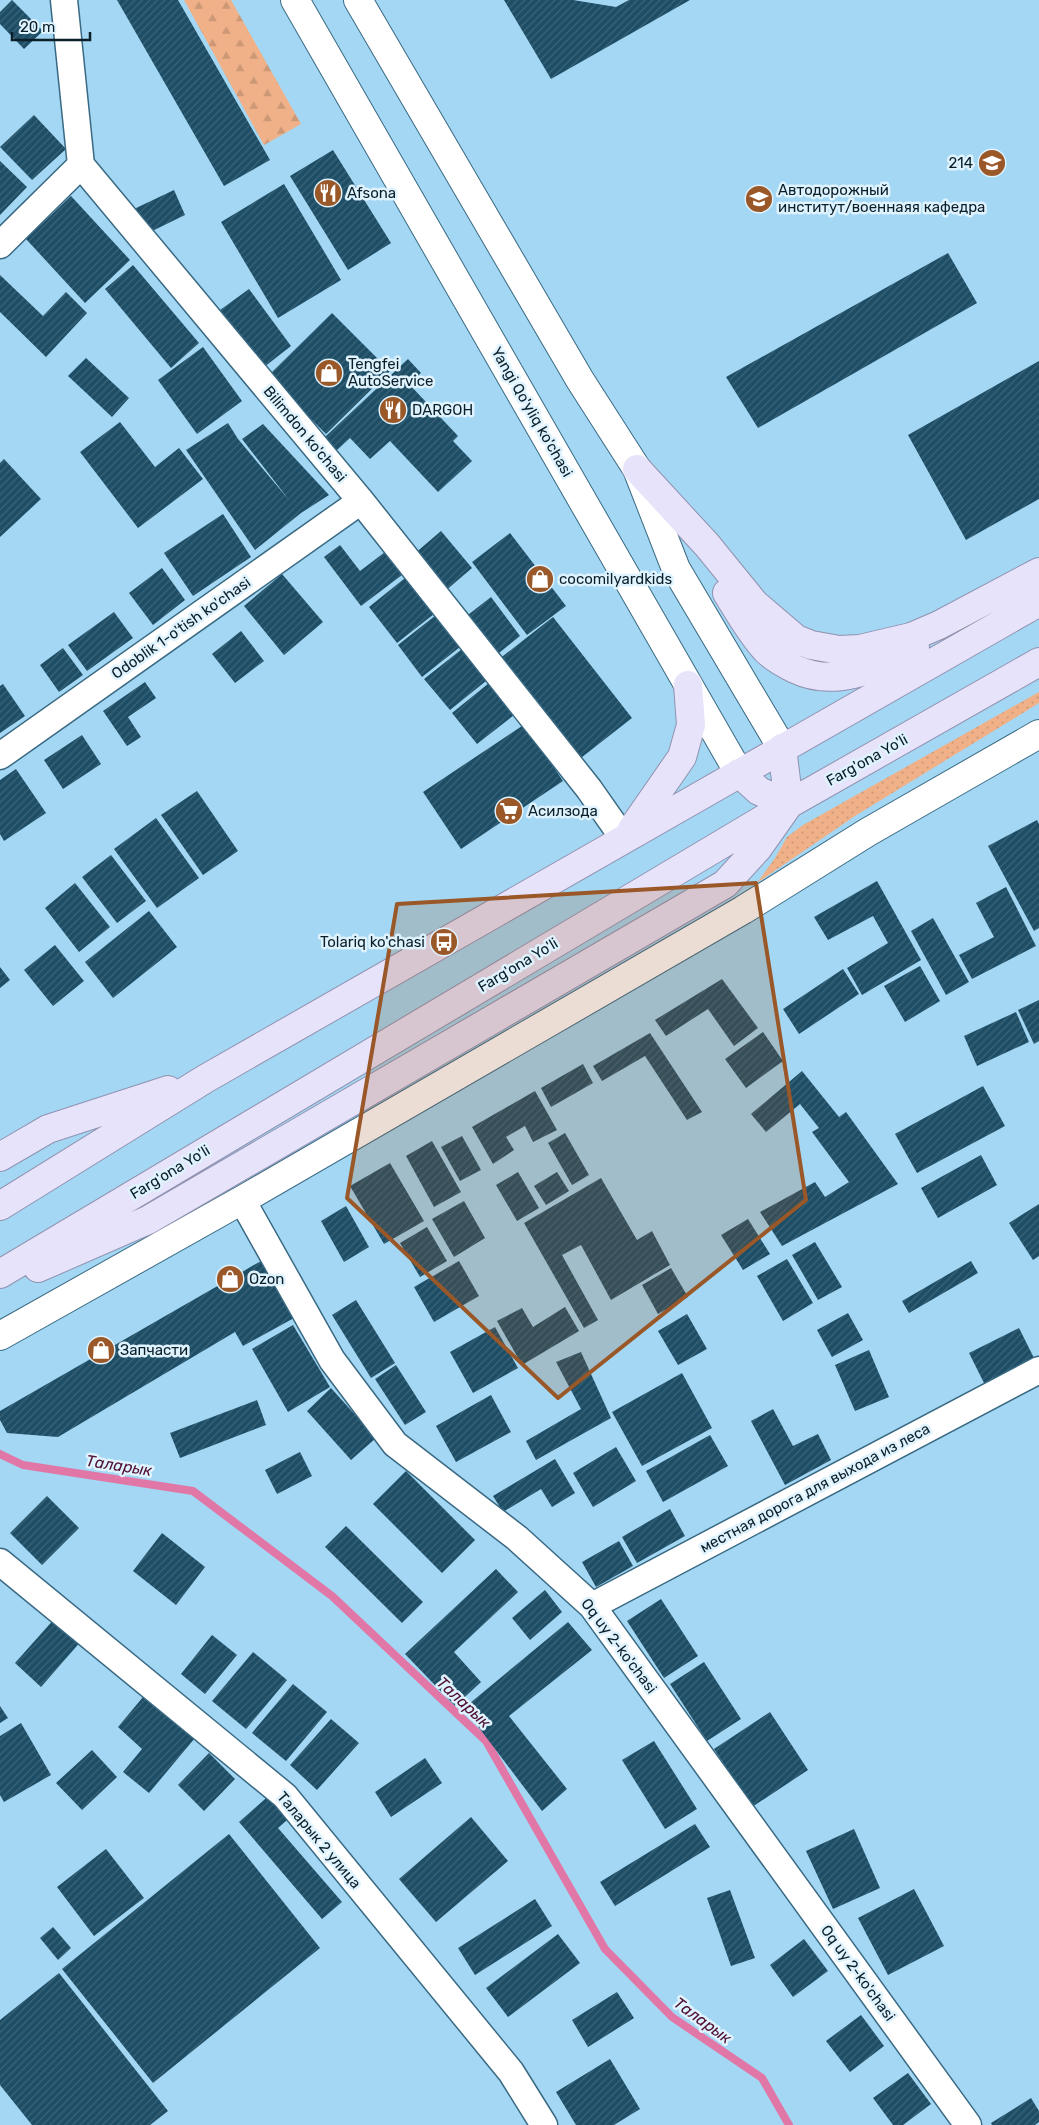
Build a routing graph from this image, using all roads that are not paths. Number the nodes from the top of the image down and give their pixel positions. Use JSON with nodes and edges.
{"nodes":[{"id":1,"x":64,"y":0,"type":"edge"},
{"id":2,"x":295,"y":0,"type":"edge"},
{"id":3,"x":358,"y":0,"type":"edge"},
{"id":4,"x":82,"y":165,"type":"junction"},
{"id":5,"x":0,"y":245,"type":"edge"},
{"id":6,"x":638,"y":469,"type":"junction"},
{"id":7,"x":361,"y":501,"type":"junction"},
{"id":8,"x":680,"y":516,"type":"junction"},
{"id":9,"x":1039,"y":572,"type":"edge"},
{"id":10,"x":1039,"y":585,"type":"edge"},
{"id":11,"x":1039,"y":602,"type":"edge"},
{"id":12,"x":1039,"y":662,"type":"edge"},
{"id":13,"x":688,"y":685,"type":"junction"},
{"id":14,"x":1039,"y":734,"type":"edge"},
{"id":15,"x":782,"y":748,"type":"junction"},
{"id":16,"x":0,"y":756,"type":"edge"},
{"id":17,"x":739,"y":773,"type":"junction"},
{"id":18,"x":789,"y":804,"type":"junction"},
{"id":19,"x":624,"y":839,"type":"junction"},
{"id":20,"x":205,"y":1079,"type":"junction"},
{"id":21,"x":0,"y":1157,"type":"edge"},
{"id":22,"x":242,"y":1200,"type":"junction"},
{"id":23,"x":0,"y":1206,"type":"edge"},
{"id":24,"x":0,"y":1274,"type":"edge"},
{"id":25,"x":0,"y":1285,"type":"edge"},
{"id":26,"x":0,"y":1336,"type":"edge"},
{"id":27,"x":1039,"y":1370,"type":"edge"},
{"id":28,"x":0,"y":1562,"type":"edge"},
{"id":29,"x":592,"y":1606,"type":"junction"},
{"id":30,"x":544,"y":2125,"type":"edge"},
{"id":31,"x":968,"y":2125,"type":"edge"}],
"edges":[{"from":1,"to":4,"type":"street"},
{"from":2,"to":13,"type":"main road","name":"Yangi Qo'yliq ko'chasi"},
{"from":3,"to":6,"type":"main road"},
{"from":4,"to":5,"type":"street"},
{"from":4,"to":7,"type":"street","name":"Bilimdon ko'chasi"},
{"from":6,"to":8,"type":"main road"},
{"from":6,"to":15,"type":"main road"},
{"from":7,"to":16,"type":"street","name":"Odoblik 1-o'tish ko'chasi"},
{"from":7,"to":19,"type":"street","name":"Bilimdon ko'chasi"},
{"from":8,"to":9,"type":"main road"},
{"from":8,"to":10,"type":"main road"},
{"from":11,"to":15,"type":"main road"},
{"from":12,"to":18,"type":"main road","name":"Farg'ona Yo'li"},
{"from":13,"to":17,"type":"main road","name":"Yangi Qo'yliq ko'chasi"},
{"from":13,"to":19,"type":"main road"},
{"from":14,"to":22,"type":"main road"},
{"from":15,"to":17,"type":"main road"},
{"from":15,"to":18,"type":"main road"},
{"from":17,"to":18,"type":"main road","name":"Yangi Qo'yliq ko'chasi"},
{"from":17,"to":19,"type":"main road"},
{"from":18,"to":24,"type":"main road","name":"Farg'ona Yo'li"},
{"from":18,"to":25,"type":"main road"},
{"from":19,"to":20,"type":"main road"},
{"from":20,"to":21,"type":"main road"},
{"from":20,"to":23,"type":"main road"},
{"from":22,"to":26,"type":"main road"},
{"from":22,"to":29,"type":"street","name":"Oq uy 2-ko'chasi"},
{"from":27,"to":29,"type":"street","name":"местная дорога для выхода из леса"},
{"from":28,"to":30,"type":"street","name":"Таларык 2 улица"},
{"from":29,"to":31,"type":"street","name":"Oq uy 2-ko'chasi"}]}
